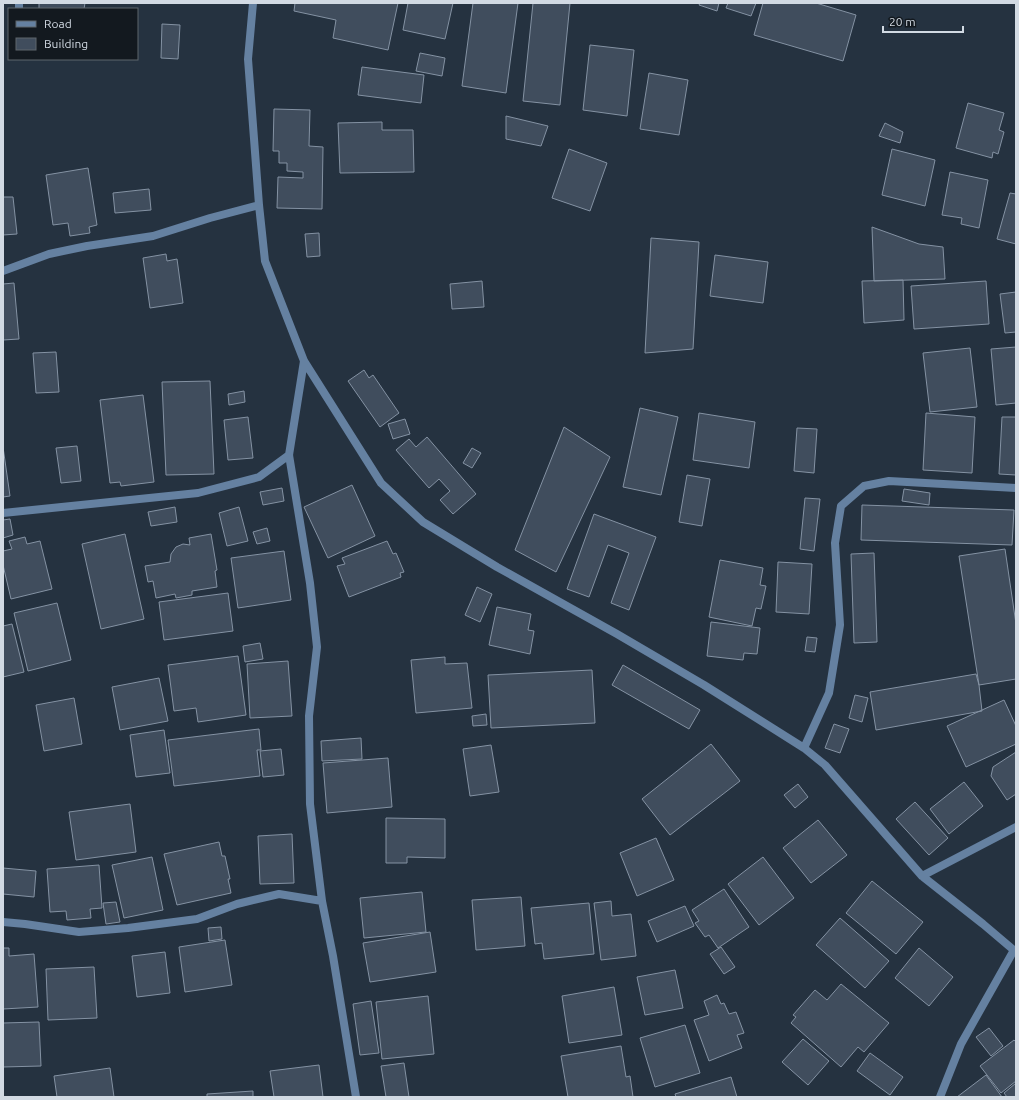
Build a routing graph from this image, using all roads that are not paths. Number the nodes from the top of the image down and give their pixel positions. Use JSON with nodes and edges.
{"nodes":[{"id":1,"x":254,"y":3,"type":"edge"},
{"id":2,"x":259,"y":205,"type":"junction"},
{"id":3,"x":3,"y":271,"type":"edge"},
{"id":4,"x":304,"y":361,"type":"junction"},
{"id":5,"x":289,"y":455,"type":"junction"},
{"id":6,"x":1016,"y":488,"type":"edge"},
{"id":7,"x":3,"y":513,"type":"edge"},
{"id":8,"x":804,"y":748,"type":"junction"},
{"id":9,"x":1016,"y":827,"type":"edge"},
{"id":10,"x":922,"y":876,"type":"junction"},
{"id":11,"x":322,"y":901,"type":"junction"},
{"id":12,"x":3,"y":922,"type":"edge"},
{"id":13,"x":1015,"y":951,"type":"edge"},
{"id":14,"x":356,"y":1097,"type":"edge"},
{"id":15,"x":940,"y":1097,"type":"edge"}],
"edges":[{"from":1,"to":2,"type":"street"},
{"from":2,"to":3,"type":"street"},
{"from":2,"to":4,"type":"street"},
{"from":4,"to":5,"type":"street"},
{"from":4,"to":8,"type":"street"},
{"from":5,"to":7,"type":"street"},
{"from":5,"to":11,"type":"street"},
{"from":6,"to":8,"type":"street"},
{"from":8,"to":10,"type":"street"},
{"from":9,"to":10,"type":"street"},
{"from":10,"to":13,"type":"street"},
{"from":11,"to":12,"type":"street"},
{"from":11,"to":14,"type":"street"},
{"from":13,"to":15,"type":"street"}]}
